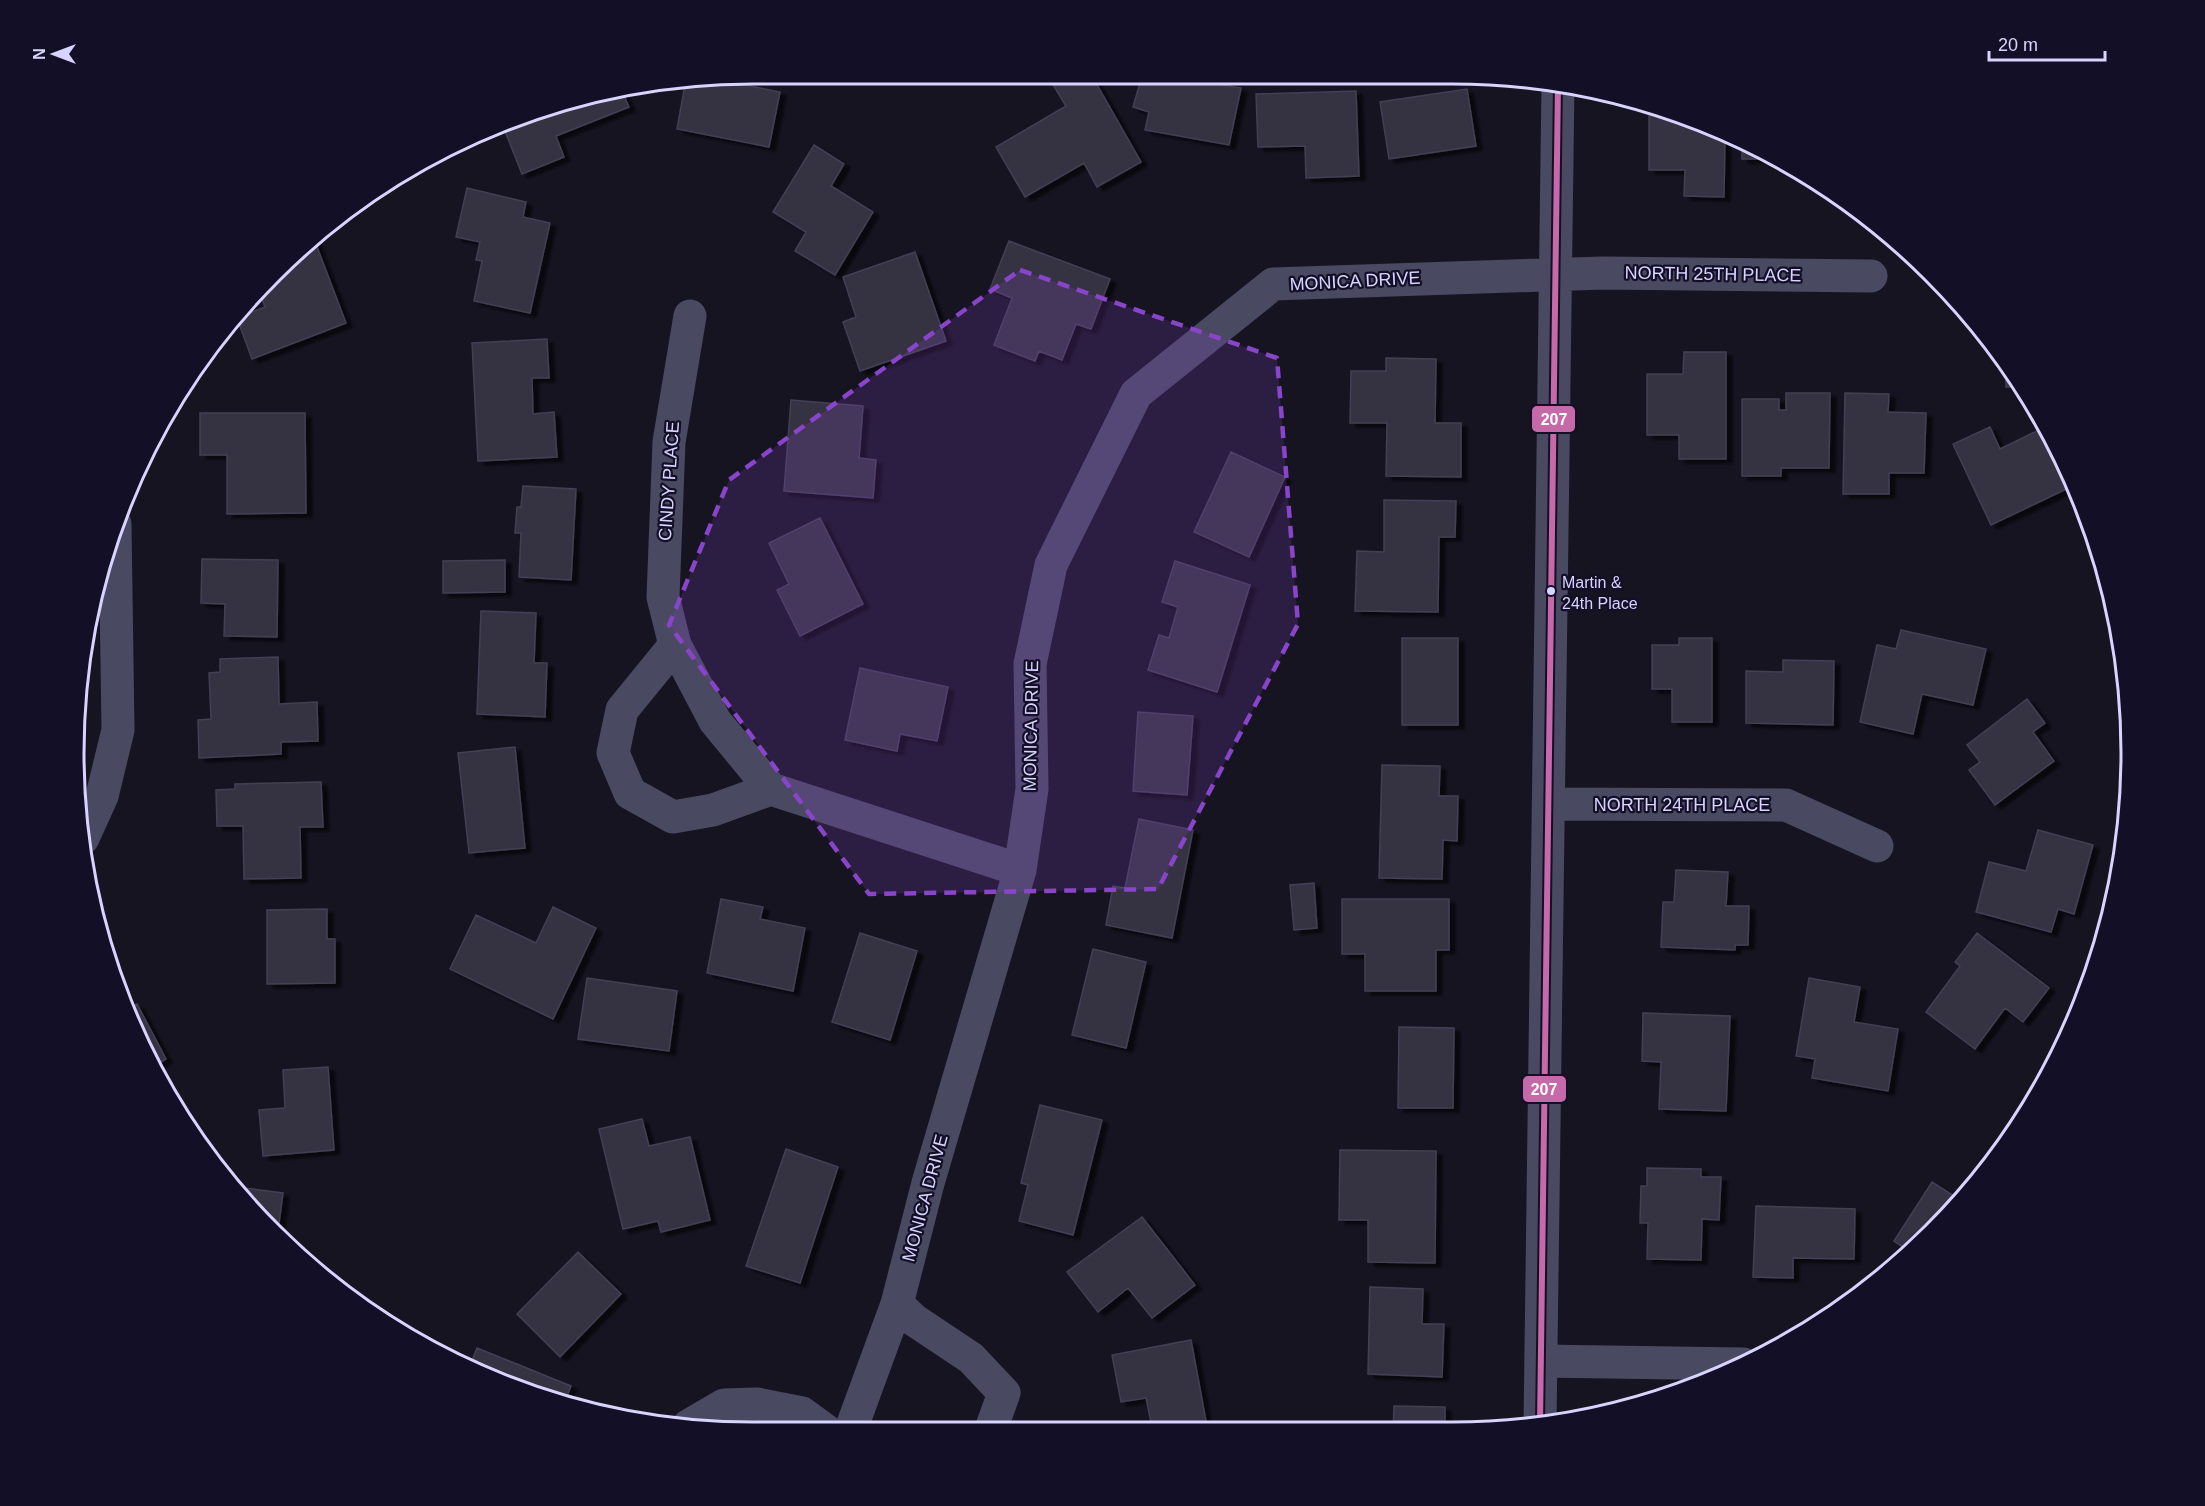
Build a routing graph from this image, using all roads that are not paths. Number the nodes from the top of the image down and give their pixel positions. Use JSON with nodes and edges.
{"nodes":[{"id":1,"x":1558,"y":93,"type":"edge"},
{"id":2,"x":1555,"y":274,"type":"junction"},
{"id":3,"x":1871,"y":276,"type":"dead end"},
{"id":4,"x":690,"y":316,"type":"dead end"},
{"id":5,"x":115,"y":553,"type":"edge"},
{"id":6,"x":675,"y":645,"type":"junction"},
{"id":7,"x":771,"y":789,"type":"junction"},
{"id":8,"x":1550,"y":804,"type":"junction"},
{"id":9,"x":88,"y":826,"type":"edge"},
{"id":10,"x":1878,"y":846,"type":"dead end"},
{"id":11,"x":1020,"y":870,"type":"junction"},
{"id":12,"x":897,"y":1304,"type":"junction"},
{"id":13,"x":1541,"y":1361,"type":"junction"},
{"id":14,"x":1724,"y":1364,"type":"edge"},
{"id":15,"x":1540,"y":1416,"type":"edge"},
{"id":16,"x":699,"y":1420,"type":"edge"},
{"id":17,"x":814,"y":1422,"type":"edge"},
{"id":18,"x":854,"y":1422,"type":"edge"},
{"id":19,"x":994,"y":1422,"type":"edge"}],
"edges":[{"from":1,"to":2,"type":"street"},
{"from":2,"to":3,"type":"street","name":"NORTH 25TH PLACE"},
{"from":2,"to":8,"type":"street"},
{"from":2,"to":11,"type":"street","name":"MONICA DRIVE"},
{"from":4,"to":6,"type":"street","name":"CINDY PLACE"},
{"from":5,"to":9,"type":"street"},
{"from":6,"to":7,"type":"street","name":"CINDY PLACE"},
{"from":6,"to":7,"type":"street"},
{"from":7,"to":11,"type":"street"},
{"from":8,"to":10,"type":"street","name":"NORTH 24TH PLACE"},
{"from":8,"to":13,"type":"street"},
{"from":11,"to":12,"type":"street","name":"MONICA DRIVE"},
{"from":12,"to":18,"type":"street","name":"MONICA DRIVE"},
{"from":12,"to":19,"type":"street"},
{"from":13,"to":14,"type":"street"},
{"from":13,"to":15,"type":"street"},
{"from":16,"to":17,"type":"street"}]}
